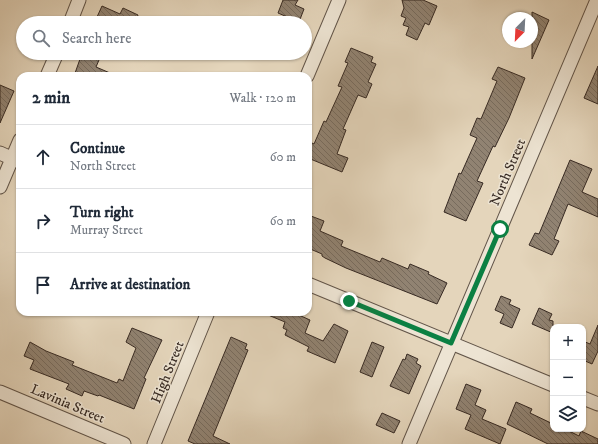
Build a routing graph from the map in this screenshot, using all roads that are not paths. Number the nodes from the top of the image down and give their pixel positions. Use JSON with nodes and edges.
{"nodes":[{"id":1,"x":79,"y":0,"type":"edge"},
{"id":2,"x":339,"y":0,"type":"edge"},
{"id":3,"x":597,"y":0,"type":"edge"},
{"id":4,"x":73,"y":16,"type":"edge"},
{"id":5,"x":54,"y":60,"type":"edge"},
{"id":6,"x":49,"y":72,"type":"edge"},
{"id":7,"x":309,"y":72,"type":"edge"},
{"id":8,"x":16,"y":148,"type":"edge"},
{"id":9,"x":11,"y":158,"type":"edge"},
{"id":10,"x":0,"y":187,"type":"edge"},
{"id":11,"x":312,"y":286,"type":"edge"},
{"id":12,"x":206,"y":316,"type":"edge"},
{"id":13,"x":451,"y":343,"type":"junction"},
{"id":14,"x":550,"y":385,"type":"edge"},
{"id":15,"x":0,"y":392,"type":"edge"},
{"id":16,"x":586,"y":399,"type":"edge"},
{"id":17,"x":598,"y":404,"type":"edge"},
{"id":18,"x":124,"y":444,"type":"edge"},
{"id":19,"x":154,"y":444,"type":"edge"},
{"id":20,"x":408,"y":444,"type":"edge"}],
"edges":[{"from":1,"to":4,"type":"street"},
{"from":2,"to":7,"type":"street"},
{"from":3,"to":13,"type":"street","name":"North Street"},
{"from":5,"to":6,"type":"street"},
{"from":8,"to":9,"type":"street"},
{"from":9,"to":10,"type":"street"},
{"from":11,"to":13,"type":"street"},
{"from":12,"to":19,"type":"street","name":"High Street"},
{"from":13,"to":14,"type":"street"},
{"from":13,"to":20,"type":"street","name":"North Street"},
{"from":15,"to":18,"type":"street","name":"Lavinia Street"},
{"from":16,"to":17,"type":"street"}]}
